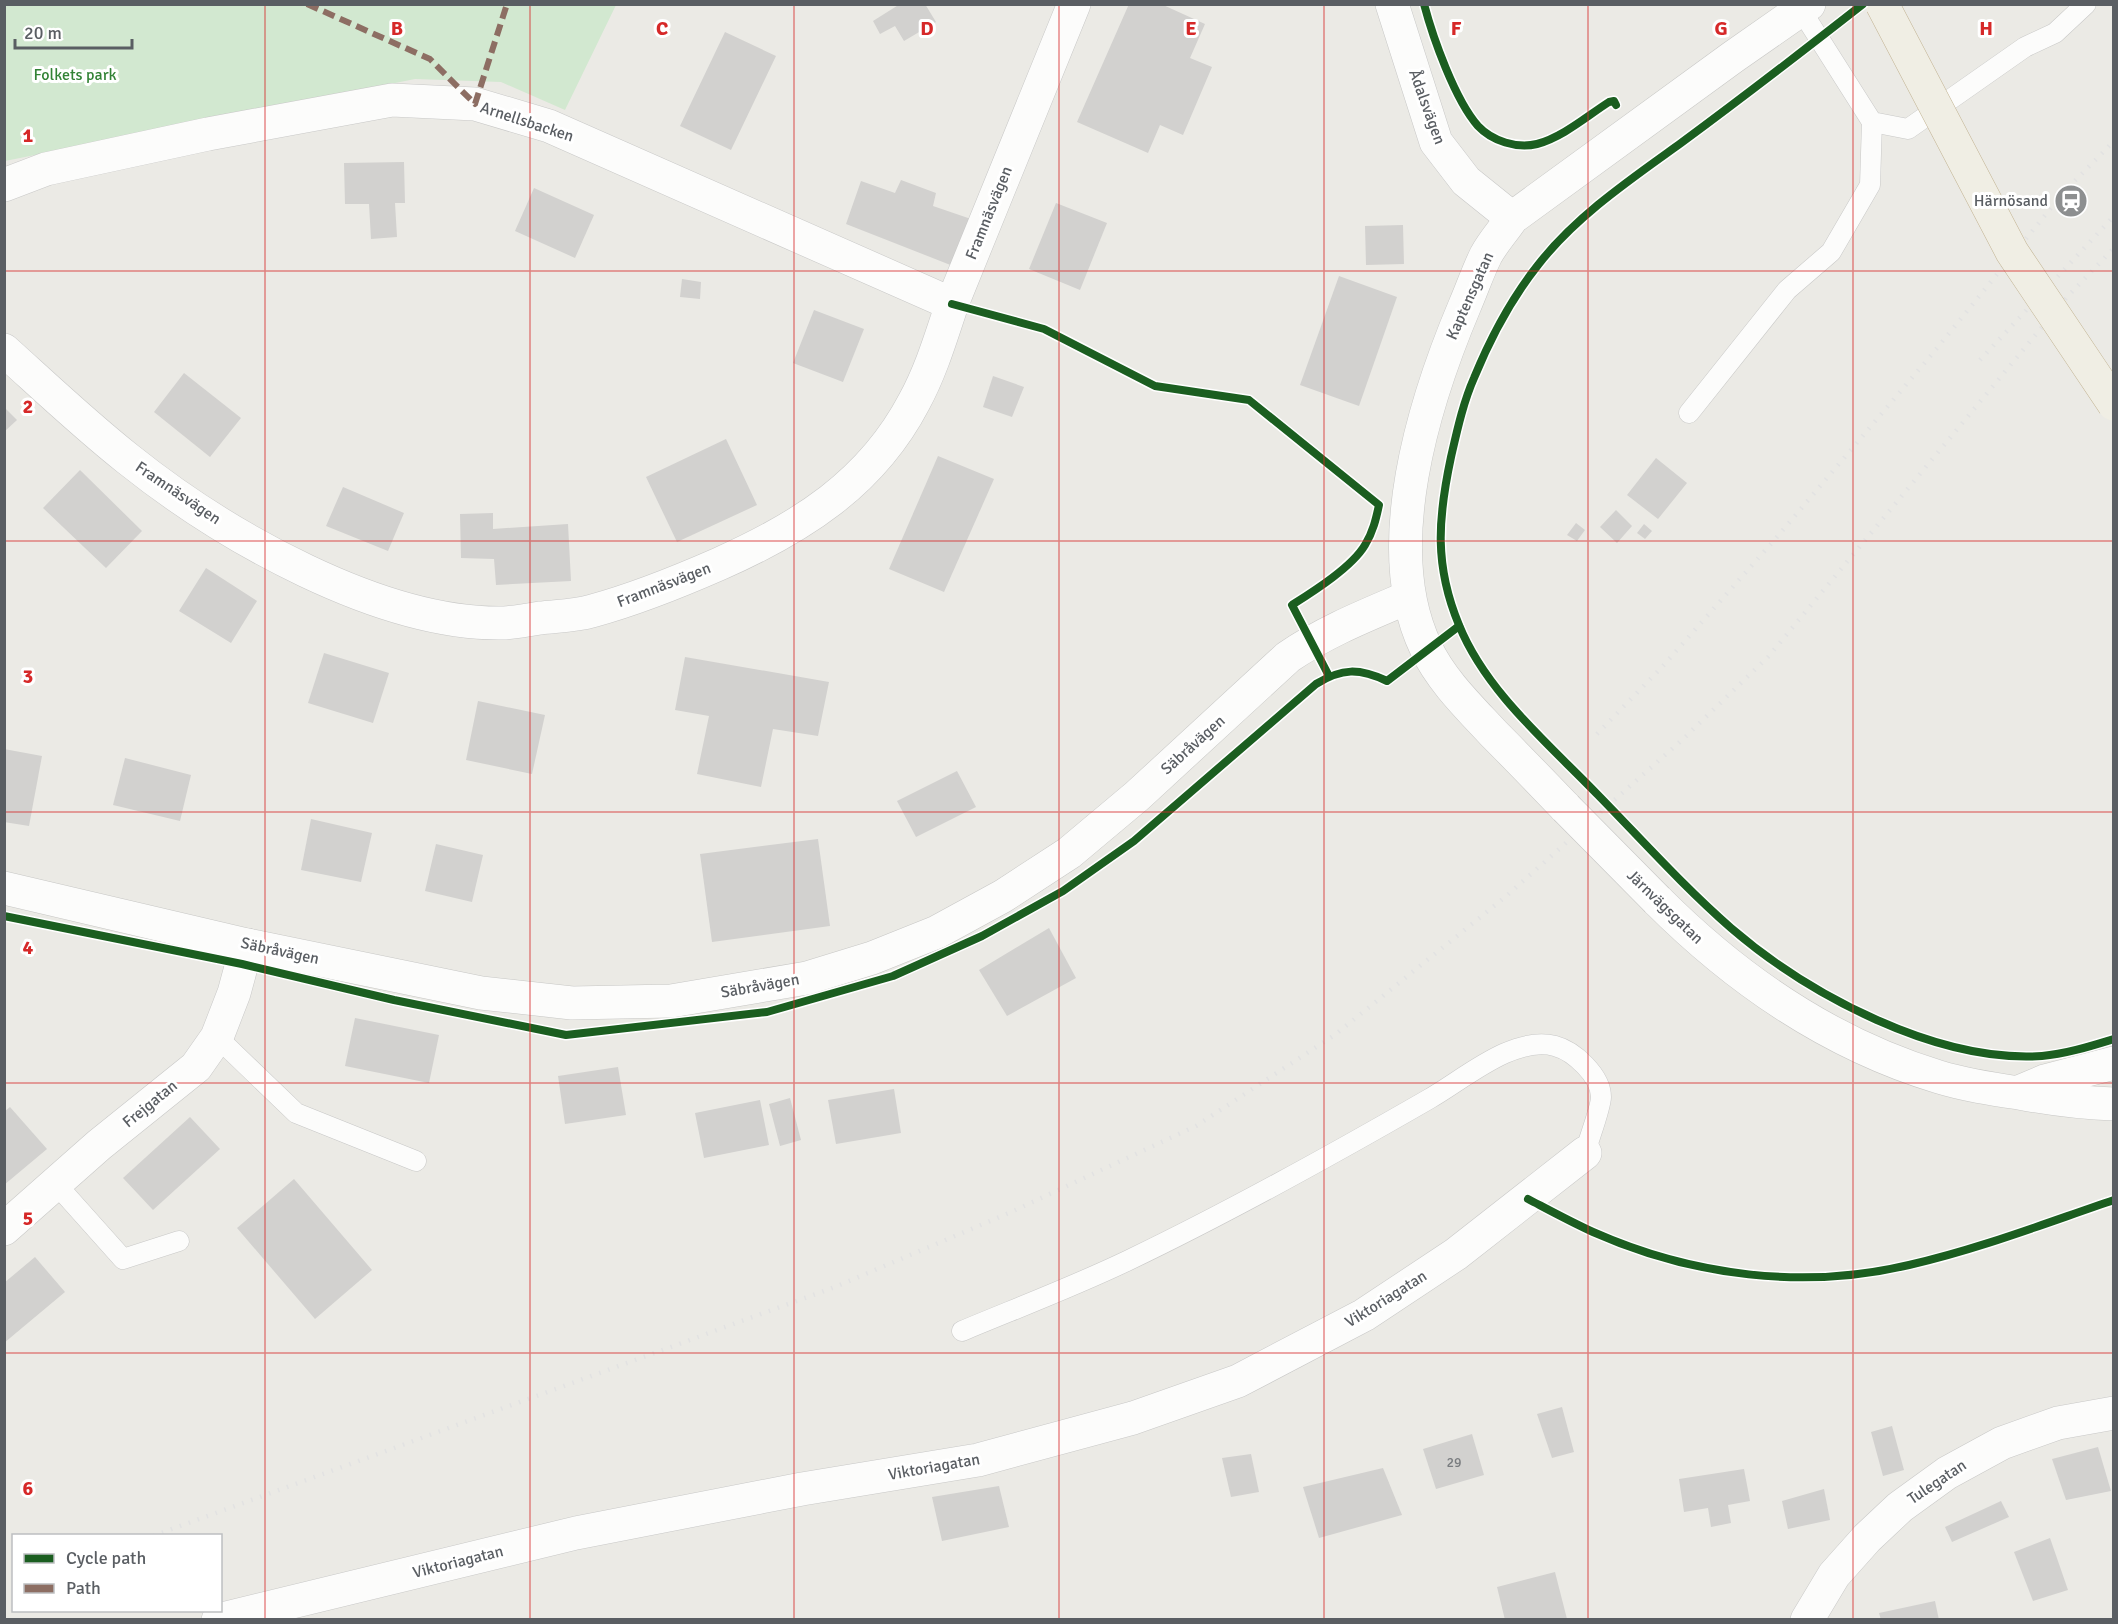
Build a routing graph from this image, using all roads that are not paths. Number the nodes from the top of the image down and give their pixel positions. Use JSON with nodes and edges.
{"nodes":[{"id":1,"x":1074,"y":4,"type":"edge"},
{"id":2,"x":1392,"y":4,"type":"edge"},
{"id":3,"x":1881,"y":4,"type":"edge"},
{"id":4,"x":2086,"y":4,"type":"edge"},
{"id":5,"x":1805,"y":7,"type":"edge"},
{"id":6,"x":1872,"y":122,"type":"junction"},
{"id":7,"x":4,"y":185,"type":"edge"},
{"id":8,"x":1512,"y":218,"type":"junction"},
{"id":9,"x":952,"y":304,"type":"junction"},
{"id":10,"x":4,"y":350,"type":"edge"},
{"id":11,"x":2114,"y":404,"type":"edge"},
{"id":12,"x":1689,"y":413,"type":"dead end"},
{"id":13,"x":1409,"y":597,"type":"junction"},
{"id":14,"x":4,"y":888,"type":"edge"},
{"id":15,"x":247,"y":945,"type":"junction"},
{"id":16,"x":217,"y":1037,"type":"junction"},
{"id":17,"x":2114,"y":1063,"type":"edge"},
{"id":18,"x":2018,"y":1093,"type":"junction"},
{"id":19,"x":2114,"y":1104,"type":"edge"},
{"id":20,"x":1585,"y":1153,"type":"joint"},
{"id":21,"x":416,"y":1161,"type":"dead end"},
{"id":22,"x":56,"y":1184,"type":"junction"},
{"id":23,"x":4,"y":1229,"type":"edge"},
{"id":24,"x":179,"y":1241,"type":"dead end"},
{"id":25,"x":962,"y":1331,"type":"dead end"},
{"id":26,"x":2114,"y":1413,"type":"edge"},
{"id":27,"x":218,"y":1620,"type":"edge"},
{"id":28,"x":1807,"y":1620,"type":"edge"}],
"edges":[{"from":1,"to":9,"type":"street","name":"Framnäsvägen"},
{"from":2,"to":8,"type":"street","name":"Ådalsvägen"},
{"from":3,"to":11,"type":"highway","bridge":true},
{"from":4,"to":6,"type":"lane"},
{"from":5,"to":6,"type":"lane"},
{"from":5,"to":8,"type":"street","name":"Kaptensgatan"},
{"from":6,"to":12,"type":"lane"},
{"from":7,"to":9,"type":"street","name":"Arnellsbacken"},
{"from":8,"to":13,"type":"street","name":"Kaptensgatan"},
{"from":9,"to":10,"type":"street","name":"Framnäsvägen"},
{"from":13,"to":15,"type":"street","name":"Säbråvägen"},
{"from":13,"to":18,"type":"street","name":"Järnvägsgatan","bridge":true},
{"from":14,"to":15,"type":"street","name":"Säbråvägen"},
{"from":15,"to":16,"type":"street","name":"Frejgatan"},
{"from":16,"to":21,"type":"lane"},
{"from":16,"to":22,"type":"street","name":"Frejgatan"},
{"from":17,"to":18,"type":"street"},
{"from":18,"to":19,"type":"street","name":"Järnvägsgatan"},
{"from":20,"to":25,"type":"lane"},
{"from":20,"to":27,"type":"street","name":"Viktoriagatan"},
{"from":22,"to":23,"type":"street","name":"Frejgatan"},
{"from":22,"to":24,"type":"lane"},
{"from":26,"to":28,"type":"street","name":"Tulegatan"}]}
